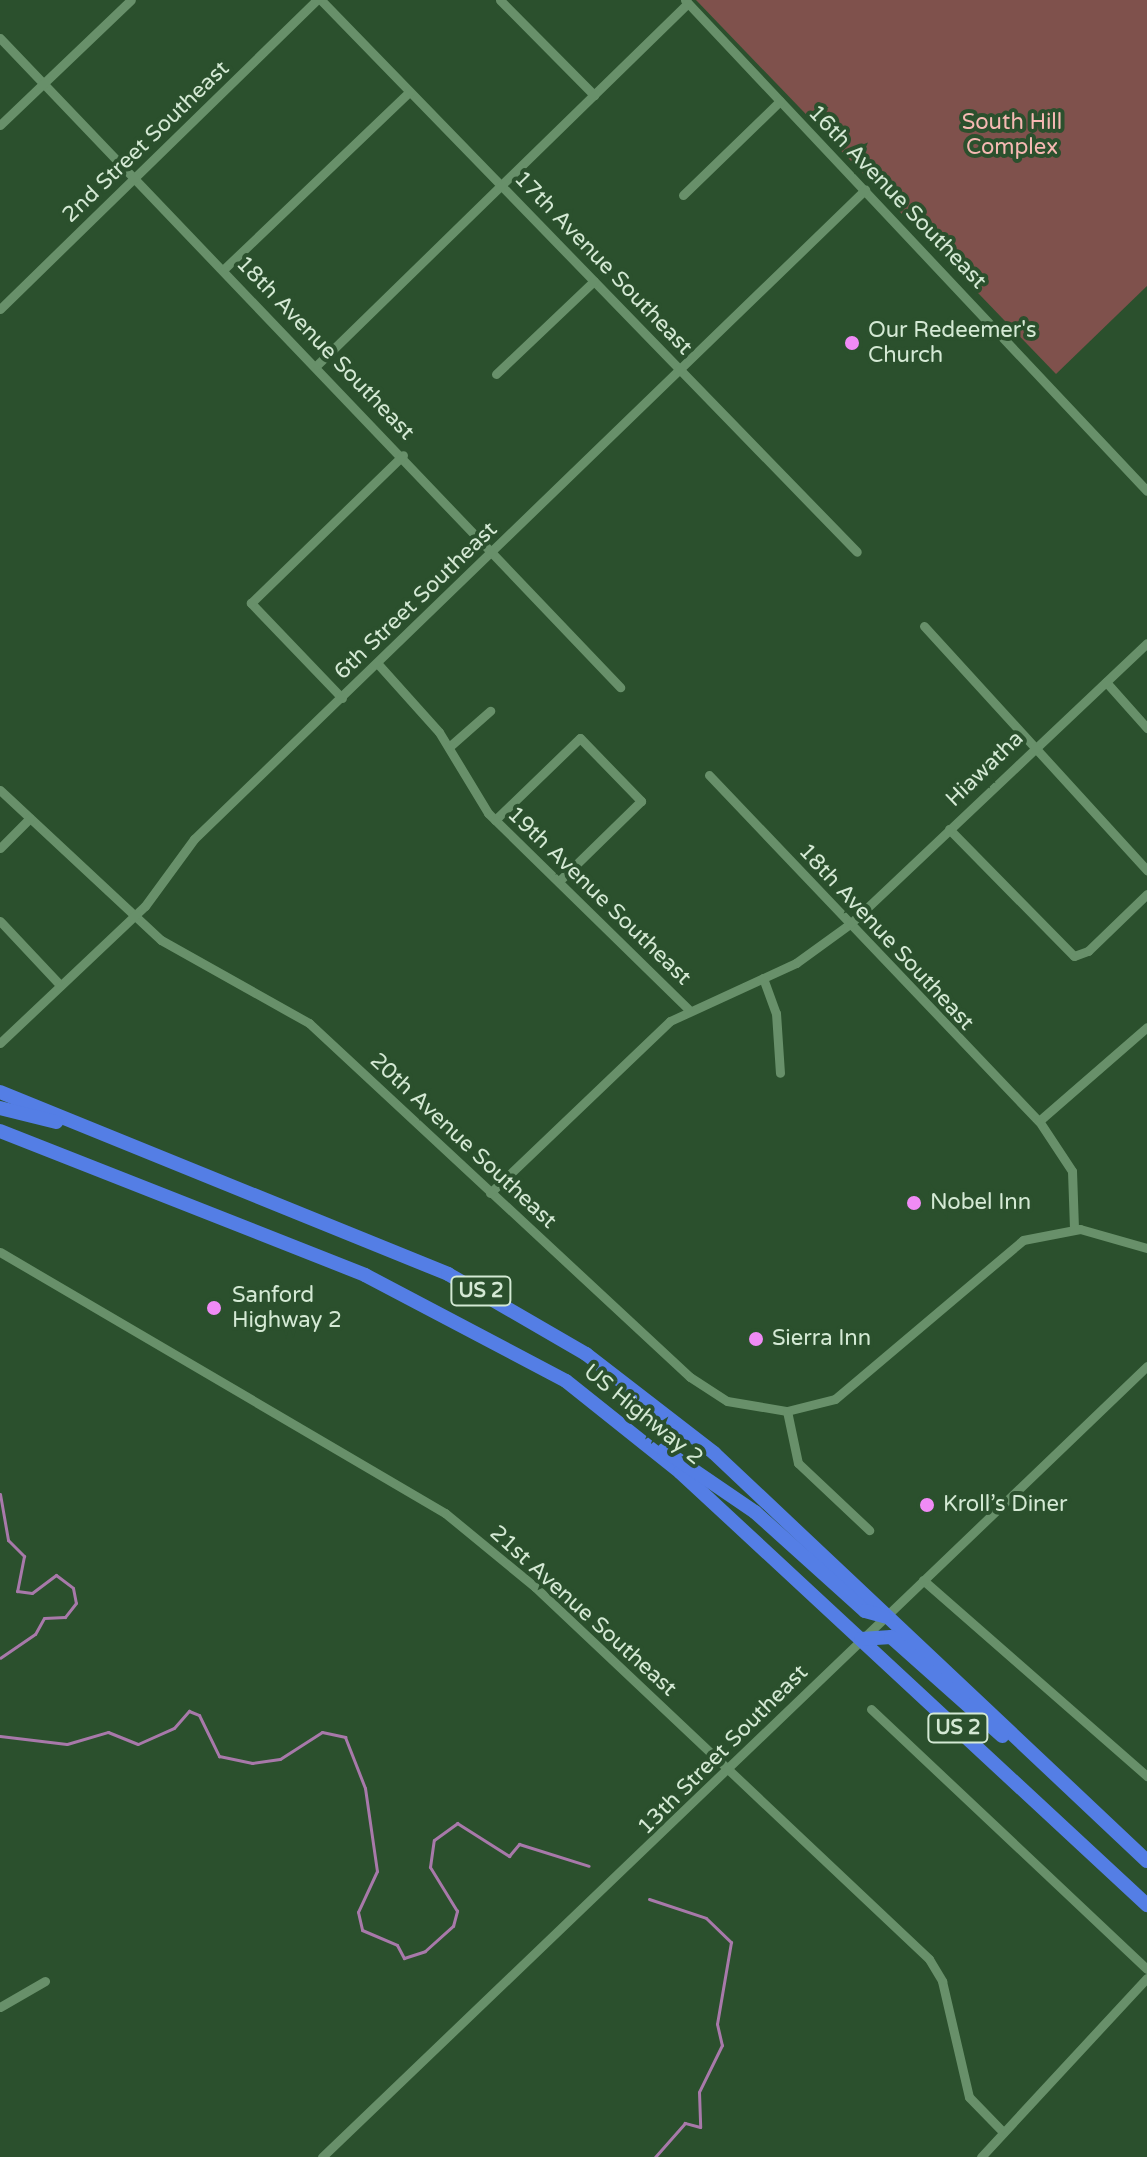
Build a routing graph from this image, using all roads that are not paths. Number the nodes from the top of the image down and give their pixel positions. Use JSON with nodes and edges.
{"nodes":[{"id":1,"x":131,"y":0,"type":"edge"},
{"id":2,"x":319,"y":0,"type":"edge"},
{"id":3,"x":500,"y":0,"type":"edge"},
{"id":4,"x":686,"y":2,"type":"edge"},
{"id":5,"x":0,"y":38,"type":"edge"},
{"id":6,"x":44,"y":83,"type":"junction"},
{"id":7,"x":409,"y":92,"type":"junction"},
{"id":8,"x":594,"y":95,"type":"junction"},
{"id":9,"x":780,"y":101,"type":"junction"},
{"id":10,"x":0,"y":125,"type":"edge"},
{"id":11,"x":136,"y":177,"type":"junction"},
{"id":12,"x":503,"y":184,"type":"junction"},
{"id":13,"x":865,"y":190,"type":"junction"},
{"id":14,"x":683,"y":195,"type":"dead end"},
{"id":15,"x":225,"y":268,"type":"junction"},
{"id":16,"x":594,"y":281,"type":"junction"},
{"id":17,"x":0,"y":309,"type":"edge"},
{"id":18,"x":317,"y":365,"type":"junction"},
{"id":19,"x":681,"y":371,"type":"junction"},
{"id":20,"x":496,"y":374,"type":"dead end"},
{"id":21,"x":403,"y":455,"type":"junction"},
{"id":22,"x":1147,"y":491,"type":"edge"},
{"id":23,"x":857,"y":552,"type":"dead end"},
{"id":24,"x":491,"y":553,"type":"junction"},
{"id":25,"x":924,"y":626,"type":"dead end"},
{"id":26,"x":1147,"y":643,"type":"edge"},
{"id":27,"x":378,"y":664,"type":"junction"},
{"id":28,"x":1106,"y":682,"type":"junction"},
{"id":29,"x":620,"y":687,"type":"dead end"},
{"id":30,"x":342,"y":698,"type":"junction"},
{"id":31,"x":490,"y":711,"type":"dead end"},
{"id":32,"x":1147,"y":728,"type":"edge"},
{"id":33,"x":1036,"y":746,"type":"junction"},
{"id":34,"x":449,"y":747,"type":"junction"},
{"id":35,"x":709,"y":775,"type":"dead end"},
{"id":36,"x":0,"y":790,"type":"edge"},
{"id":37,"x":30,"y":818,"type":"junction"},
{"id":38,"x":495,"y":820,"type":"junction"},
{"id":39,"x":949,"y":829,"type":"junction"},
{"id":40,"x":0,"y":848,"type":"edge"},
{"id":41,"x":1147,"y":870,"type":"edge"},
{"id":42,"x":560,"y":880,"type":"junction"},
{"id":43,"x":1147,"y":894,"type":"edge"},
{"id":44,"x":134,"y":917,"type":"junction"},
{"id":45,"x":0,"y":921,"type":"edge"},
{"id":46,"x":851,"y":923,"type":"junction"},
{"id":47,"x":763,"y":978,"type":"junction"},
{"id":48,"x":60,"y":985,"type":"junction"},
{"id":49,"x":688,"y":1009,"type":"junction"},
{"id":50,"x":1147,"y":1027,"type":"edge"},
{"id":51,"x":0,"y":1043,"type":"edge"},
{"id":52,"x":780,"y":1073,"type":"dead end"},
{"id":53,"x":0,"y":1092,"type":"edge"},
{"id":54,"x":0,"y":1108,"type":"edge"},
{"id":55,"x":1039,"y":1121,"type":"junction"},
{"id":56,"x":0,"y":1131,"type":"edge"},
{"id":57,"x":125,"y":1141,"type":"junction"},
{"id":58,"x":490,"y":1193,"type":"junction"},
{"id":59,"x":1074,"y":1229,"type":"junction"},
{"id":60,"x":1147,"y":1248,"type":"edge"},
{"id":61,"x":0,"y":1252,"type":"edge"},
{"id":62,"x":1147,"y":1366,"type":"edge"},
{"id":63,"x":787,"y":1411,"type":"junction"},
{"id":64,"x":629,"y":1429,"type":"junction"},
{"id":65,"x":869,"y":1530,"type":"dead end"},
{"id":66,"x":923,"y":1580,"type":"junction"},
{"id":67,"x":886,"y":1616,"type":"junction"},
{"id":68,"x":861,"y":1639,"type":"junction"},
{"id":69,"x":871,"y":1709,"type":"dead end"},
{"id":70,"x":732,"y":1770,"type":"junction"},
{"id":71,"x":1147,"y":1776,"type":"edge"},
{"id":72,"x":1072,"y":1789,"type":"junction"},
{"id":73,"x":1147,"y":1861,"type":"edge"},
{"id":74,"x":1147,"y":1905,"type":"edge"},
{"id":75,"x":1147,"y":1969,"type":"edge"},
{"id":76,"x":1147,"y":1978,"type":"edge"},
{"id":77,"x":45,"y":1981,"type":"dead end"},
{"id":78,"x":0,"y":2007,"type":"edge"},
{"id":79,"x":1003,"y":2132,"type":"junction"},
{"id":80,"x":322,"y":2157,"type":"edge"},
{"id":81,"x":981,"y":2157,"type":"edge"}],
"edges":[{"from":1,"to":6,"type":"street"},
{"from":2,"to":7,"type":"street","name":"17th Avenue Southeast"},
{"from":2,"to":11,"type":"street","name":"2nd Street Southeast"},
{"from":3,"to":8,"type":"street"},
{"from":4,"to":8,"type":"street"},
{"from":4,"to":9,"type":"street","name":"16th Avenue Southeast"},
{"from":5,"to":6,"type":"street","name":"18th Avenue Southeast"},
{"from":6,"to":10,"type":"street"},
{"from":6,"to":11,"type":"street","name":"18th Avenue Southeast"},
{"from":7,"to":12,"type":"street","name":"17th Avenue Southeast"},
{"from":7,"to":15,"type":"street"},
{"from":8,"to":12,"type":"street"},
{"from":9,"to":13,"type":"street","name":"16th Avenue Southeast"},
{"from":9,"to":14,"type":"street"},
{"from":11,"to":15,"type":"street","name":"18th Avenue Southeast"},
{"from":11,"to":17,"type":"street","name":"2nd Street Southeast"},
{"from":12,"to":16,"type":"street","name":"17th Avenue Southeast"},
{"from":12,"to":18,"type":"street"},
{"from":13,"to":19,"type":"street","name":"6th Street Southeast"},
{"from":13,"to":22,"type":"street","name":"16th Avenue Southeast"},
{"from":15,"to":18,"type":"street","name":"18th Avenue Southeast"},
{"from":16,"to":19,"type":"street","name":"17th Avenue Southeast"},
{"from":16,"to":20,"type":"street"},
{"from":18,"to":21,"type":"street","name":"18th Avenue Southeast"},
{"from":19,"to":23,"type":"street","name":"17th Avenue Southeast"},
{"from":19,"to":24,"type":"street","name":"6th Street Southeast"},
{"from":21,"to":24,"type":"street","name":"18th Avenue Southeast"},
{"from":21,"to":30,"type":"street"},
{"from":24,"to":27,"type":"street","name":"6th Street Southeast"},
{"from":24,"to":29,"type":"street","name":"18th Avenue Southeast"},
{"from":25,"to":33,"type":"street"},
{"from":26,"to":28,"type":"street","name":"Hiawatha"},
{"from":27,"to":30,"type":"street","name":"6th Street Southeast"},
{"from":27,"to":34,"type":"street","name":"19th Avenue Southeast"},
{"from":28,"to":32,"type":"street"},
{"from":28,"to":33,"type":"street","name":"Hiawatha"},
{"from":30,"to":44,"type":"street","name":"6th Street Southeast"},
{"from":31,"to":34,"type":"street"},
{"from":33,"to":39,"type":"street","name":"Hiawatha"},
{"from":33,"to":41,"type":"street"},
{"from":34,"to":38,"type":"street","name":"19th Avenue Southeast"},
{"from":35,"to":46,"type":"street","name":"18th Avenue Southeast"},
{"from":36,"to":37,"type":"street","name":"20th Avenue Southeast"},
{"from":37,"to":40,"type":"street"},
{"from":37,"to":44,"type":"street","name":"20th Avenue Southeast"},
{"from":38,"to":42,"type":"street","name":"19th Avenue Southeast"},
{"from":38,"to":42,"type":"street"},
{"from":39,"to":43,"type":"street"},
{"from":39,"to":46,"type":"street","name":"Hiawatha"},
{"from":42,"to":49,"type":"street","name":"19th Avenue Southeast"},
{"from":44,"to":48,"type":"street","name":"6th Street Southeast"},
{"from":44,"to":58,"type":"street","name":"20th Avenue Southeast"},
{"from":45,"to":48,"type":"street"},
{"from":46,"to":47,"type":"street","name":"Hiawatha"},
{"from":46,"to":55,"type":"street","name":"18th Avenue Southeast"},
{"from":47,"to":49,"type":"street","name":"19th Avenue Southeast"},
{"from":47,"to":52,"type":"street"},
{"from":48,"to":51,"type":"street","name":"6th Street Southeast"},
{"from":49,"to":58,"type":"street"},
{"from":50,"to":55,"type":"street"},
{"from":53,"to":57,"type":"highway","name":"US Highway 2","number":"US 2"},
{"from":54,"to":57,"type":"highway"},
{"from":55,"to":59,"type":"street","name":"18th Avenue Southeast"},
{"from":56,"to":64,"type":"highway","name":"US Highway 2","number":"US 2"},
{"from":57,"to":67,"type":"highway","name":"US Highway 2","number":"US 2"},
{"from":58,"to":63,"type":"street","name":"20th Avenue Southeast"},
{"from":59,"to":60,"type":"street"},
{"from":59,"to":63,"type":"street"},
{"from":61,"to":70,"type":"street","name":"21st Avenue Southeast"},
{"from":62,"to":66,"type":"street","name":"13th Street Southeast"},
{"from":63,"to":65,"type":"street"},
{"from":64,"to":67,"type":"highway"},
{"from":64,"to":68,"type":"highway","name":"US Highway 2","number":"US 2"},
{"from":66,"to":67,"type":"street","name":"13th Street Southeast"},
{"from":66,"to":71,"type":"street"},
{"from":67,"to":68,"type":"street","name":"13th Street Southeast"},
{"from":67,"to":72,"type":"highway","name":"US Highway 2","number":"US 2"},
{"from":68,"to":70,"type":"street","name":"13th Street Southeast"},
{"from":68,"to":72,"type":"highway"},
{"from":68,"to":74,"type":"highway","name":"US Highway 2","number":"US 2"},
{"from":69,"to":75,"type":"street"},
{"from":70,"to":79,"type":"street","name":"21st Avenue Southeast"},
{"from":70,"to":80,"type":"street","name":"13th Street Southeast"},
{"from":72,"to":73,"type":"highway","name":"US Highway 2","number":"US 2"},
{"from":76,"to":79,"type":"street"},
{"from":77,"to":78,"type":"street"},
{"from":79,"to":81,"type":"street"}]}
